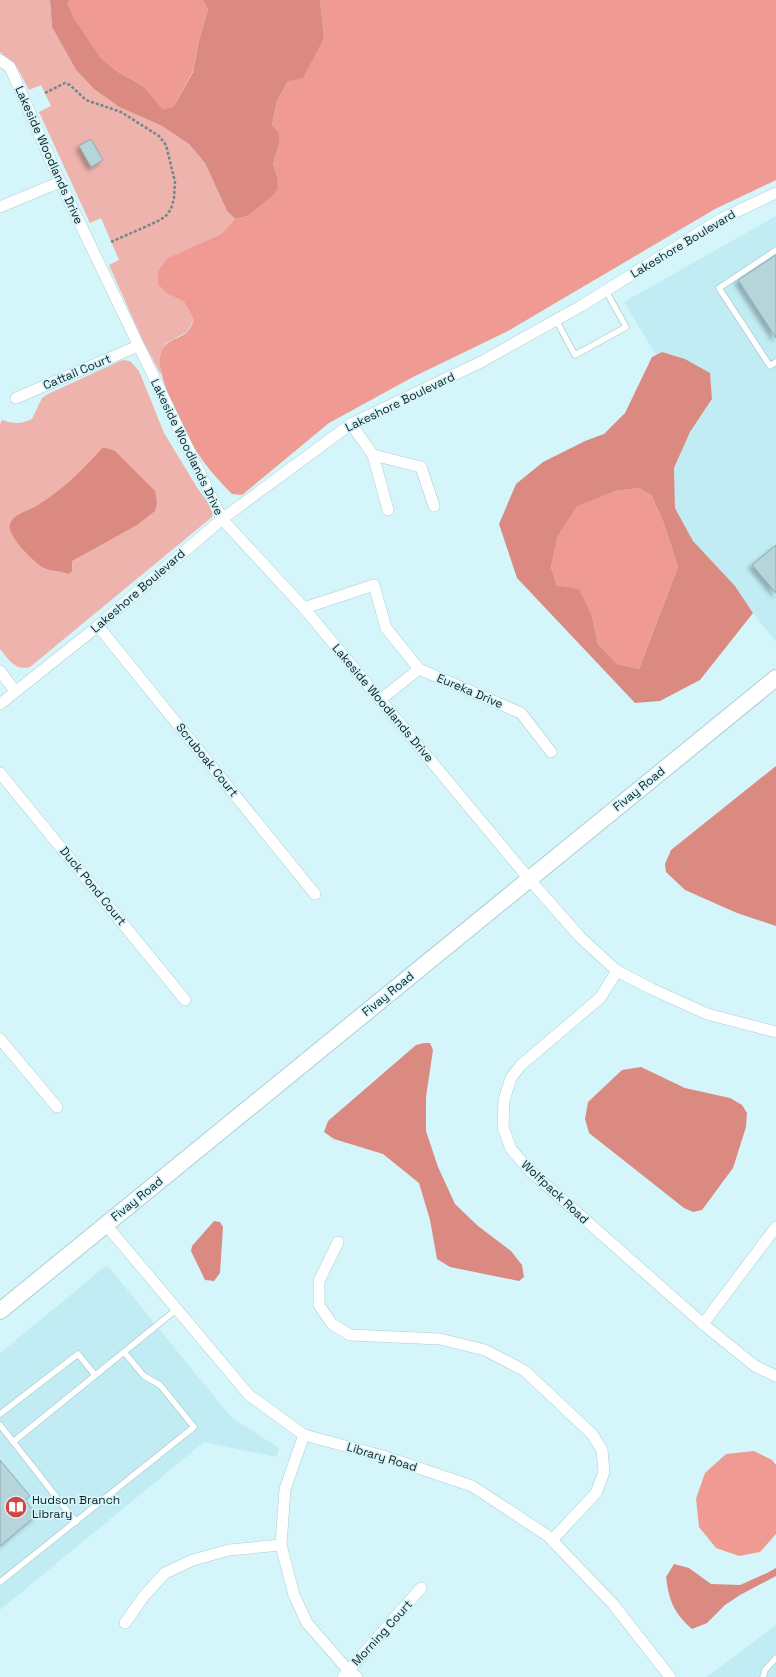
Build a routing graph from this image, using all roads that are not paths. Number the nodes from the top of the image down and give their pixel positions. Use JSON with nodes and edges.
{"nodes":[{"id":1,"x":0,"y":60,"type":"edge"},
{"id":2,"x":60,"y":182,"type":"junction"},
{"id":3,"x":776,"y":193,"type":"edge"},
{"id":4,"x":0,"y":207,"type":"edge"},
{"id":5,"x":776,"y":250,"type":"edge"},
{"id":6,"x":606,"y":291,"type":"junction"},
{"id":7,"x":556,"y":320,"type":"junction"},
{"id":8,"x":138,"y":346,"type":"junction"},
{"id":9,"x":776,"y":362,"type":"edge"},
{"id":10,"x":16,"y":398,"type":"dead end"},
{"id":11,"x":351,"y":424,"type":"junction"},
{"id":12,"x":373,"y":455,"type":"junction"},
{"id":13,"x":434,"y":506,"type":"dead end"},
{"id":14,"x":388,"y":510,"type":"dead end"},
{"id":15,"x":222,"y":519,"type":"junction"},
{"id":16,"x":304,"y":608,"type":"junction"},
{"id":17,"x":98,"y":626,"type":"junction"},
{"id":18,"x":419,"y":669,"type":"junction"},
{"id":19,"x":0,"y":672,"type":"edge"},
{"id":20,"x":776,"y":678,"type":"edge"},
{"id":21,"x":15,"y":691,"type":"junction"},
{"id":22,"x":380,"y":700,"type":"junction"},
{"id":23,"x":0,"y":704,"type":"edge"},
{"id":24,"x":551,"y":752,"type":"dead end"},
{"id":25,"x":0,"y":773,"type":"edge"},
{"id":26,"x":529,"y":878,"type":"junction"},
{"id":27,"x":315,"y":894,"type":"dead end"},
{"id":28,"x":617,"y":971,"type":"junction"},
{"id":29,"x":185,"y":1000,"type":"dead end"},
{"id":30,"x":776,"y":1032,"type":"edge"},
{"id":31,"x":0,"y":1039,"type":"edge"},
{"id":32,"x":57,"y":1106,"type":"dead end"},
{"id":33,"x":106,"y":1225,"type":"junction"},
{"id":34,"x":776,"y":1228,"type":"edge"},
{"id":35,"x":338,"y":1242,"type":"dead end"},
{"id":36,"x":177,"y":1309,"type":"junction"},
{"id":37,"x":0,"y":1311,"type":"edge"},
{"id":38,"x":703,"y":1324,"type":"junction"},
{"id":39,"x":124,"y":1352,"type":"junction"},
{"id":40,"x":95,"y":1375,"type":"junction"},
{"id":41,"x":776,"y":1376,"type":"edge"},
{"id":42,"x":0,"y":1414,"type":"edge"},
{"id":43,"x":0,"y":1425,"type":"edge"},
{"id":44,"x":304,"y":1435,"type":"junction"},
{"id":45,"x":13,"y":1442,"type":"junction"},
{"id":46,"x":76,"y":1522,"type":"junction"},
{"id":47,"x":552,"y":1540,"type":"junction"},
{"id":48,"x":281,"y":1545,"type":"junction"},
{"id":49,"x":0,"y":1582,"type":"edge"},
{"id":50,"x":421,"y":1588,"type":"dead end"},
{"id":51,"x":125,"y":1623,"type":"dead end"},
{"id":52,"x":776,"y":1658,"type":"edge"},
{"id":53,"x":349,"y":1675,"type":"edge"},
{"id":54,"x":670,"y":1677,"type":"edge"},
{"id":55,"x":763,"y":1677,"type":"edge"}],
"edges":[{"from":1,"to":2,"type":"street","name":"Lakeside Woodlands Drive"},
{"from":2,"to":4,"type":"street"},
{"from":2,"to":8,"type":"street","name":"Lakeside Woodlands Drive"},
{"from":3,"to":6,"type":"street","name":"Lakeshore Boulevard"},
{"from":5,"to":9,"type":"lane"},
{"from":6,"to":7,"type":"street","name":"Lakeshore Boulevard"},
{"from":6,"to":7,"type":"lane"},
{"from":7,"to":11,"type":"street","name":"Lakeshore Boulevard"},
{"from":8,"to":10,"type":"street","name":"Cattail Court"},
{"from":8,"to":15,"type":"street","name":"Lakeside Woodlands Drive"},
{"from":11,"to":12,"type":"street"},
{"from":11,"to":15,"type":"street","name":"Lakeshore Boulevard"},
{"from":12,"to":13,"type":"street"},
{"from":12,"to":14,"type":"street"},
{"from":15,"to":16,"type":"street","name":"Lakeside Woodlands Drive"},
{"from":15,"to":17,"type":"street","name":"Lakeshore Boulevard"},
{"from":16,"to":18,"type":"street"},
{"from":16,"to":22,"type":"street","name":"Lakeside Woodlands Drive"},
{"from":17,"to":21,"type":"street","name":"Lakeshore Boulevard"},
{"from":17,"to":27,"type":"street","name":"Scruboak Court"},
{"from":18,"to":22,"type":"street"},
{"from":18,"to":24,"type":"street","name":"Eureka Drive"},
{"from":19,"to":21,"type":"street"},
{"from":20,"to":26,"type":"street","name":"Fivay Road"},
{"from":21,"to":23,"type":"street","name":"Lakeshore Boulevard"},
{"from":22,"to":26,"type":"street","name":"Lakeside Woodlands Drive"},
{"from":25,"to":29,"type":"street","name":"Duck Pond Court"},
{"from":26,"to":28,"type":"street","name":"Lakeside Woodlands Drive"},
{"from":26,"to":33,"type":"street","name":"Fivay Road"},
{"from":28,"to":30,"type":"street","name":"Lakeside Woodlands Drive"},
{"from":28,"to":38,"type":"street","name":"Wolfpack Road"},
{"from":31,"to":32,"type":"street"},
{"from":33,"to":36,"type":"street","name":"Library Road"},
{"from":33,"to":37,"type":"street","name":"Fivay Road"},
{"from":34,"to":38,"type":"street"},
{"from":35,"to":47,"type":"street"},
{"from":36,"to":39,"type":"lane"},
{"from":36,"to":44,"type":"street","name":"Library Road"},
{"from":38,"to":41,"type":"street","name":"Wolfpack Road"},
{"from":39,"to":40,"type":"lane"},
{"from":39,"to":46,"type":"lane"},
{"from":40,"to":42,"type":"lane"},
{"from":40,"to":45,"type":"lane"},
{"from":43,"to":45,"type":"lane"},
{"from":44,"to":47,"type":"street","name":"Library Road"},
{"from":44,"to":48,"type":"street"},
{"from":45,"to":46,"type":"lane"},
{"from":46,"to":49,"type":"lane"},
{"from":47,"to":54,"type":"street","name":"Library Road"},
{"from":48,"to":51,"type":"street"},
{"from":48,"to":53,"type":"street"},
{"from":50,"to":53,"type":"street","name":"Morning Court"},
{"from":52,"to":55,"type":"lane"}]}
